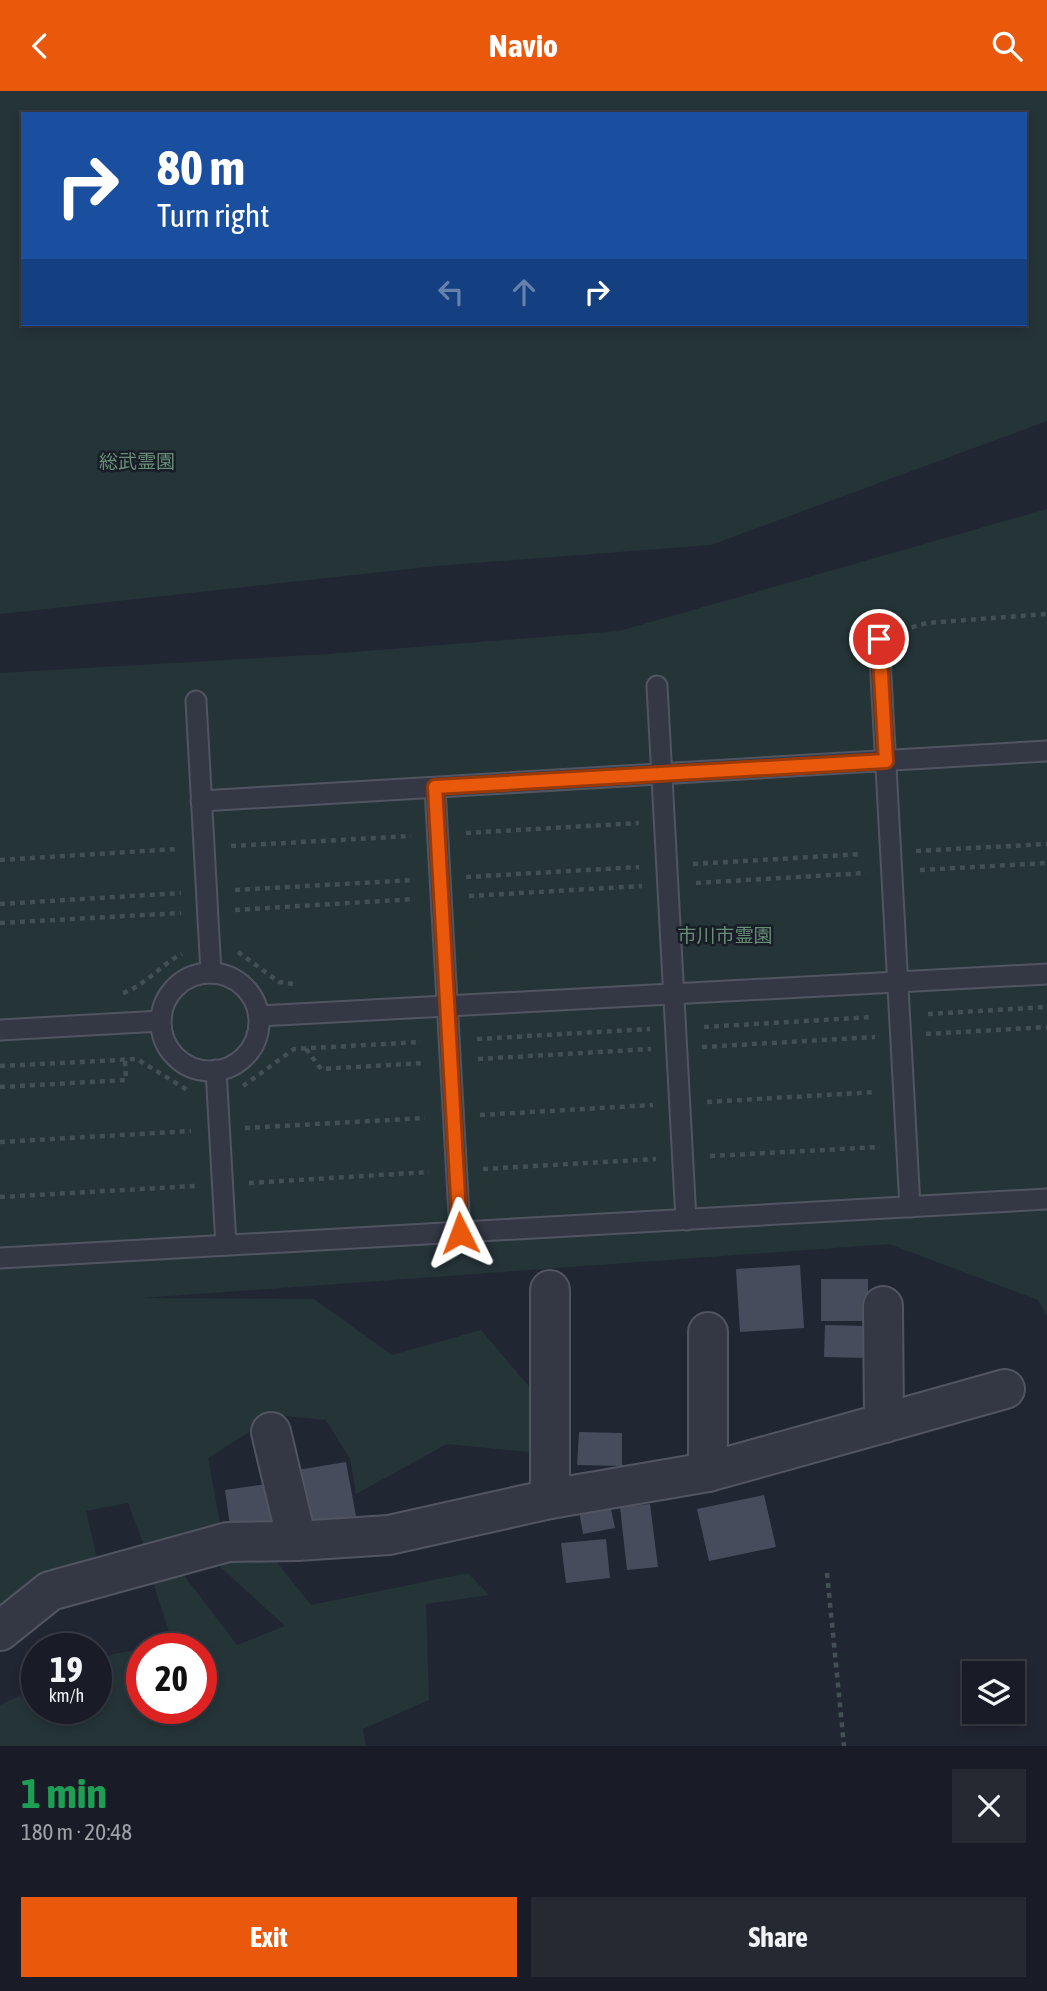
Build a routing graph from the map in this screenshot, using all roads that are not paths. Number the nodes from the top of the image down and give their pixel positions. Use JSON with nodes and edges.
{"nodes":[{"id":1,"x":879,"y":639,"type":"road end"},
{"id":2,"x":657,"y":686,"type":"dead end"},
{"id":3,"x":196,"y":701,"type":"dead end"},
{"id":4,"x":1047,"y":751,"type":"edge"},
{"id":5,"x":886,"y":761,"type":"junction"},
{"id":6,"x":661,"y":774,"type":"junction"},
{"id":7,"x":435,"y":787,"type":"junction"},
{"id":8,"x":201,"y":801,"type":"junction"},
{"id":9,"x":211,"y":973,"type":"junction"},
{"id":10,"x":1047,"y":974,"type":"edge"},
{"id":11,"x":898,"y":982,"type":"junction"},
{"id":12,"x":674,"y":994,"type":"junction"},
{"id":13,"x":448,"y":1006,"type":"junction"},
{"id":14,"x":259,"y":1016,"type":"junction"},
{"id":15,"x":161,"y":1021,"type":"junction"},
{"id":16,"x":0,"y":1030,"type":"edge"},
{"id":17,"x":216,"y":1070,"type":"junction"},
{"id":18,"x":1047,"y":1199,"type":"edge"},
{"id":19,"x":910,"y":1207,"type":"junction"},
{"id":20,"x":686,"y":1220,"type":"junction"},
{"id":21,"x":460,"y":1233,"type":"junction"},
{"id":22,"x":226,"y":1245,"type":"junction"},
{"id":23,"x":0,"y":1258,"type":"edge"},
{"id":24,"x":550,"y":1290,"type":"dead end"},
{"id":25,"x":883,"y":1306,"type":"dead end"},
{"id":26,"x":708,"y":1332,"type":"dead end"},
{"id":27,"x":1005,"y":1389,"type":"dead end"},
{"id":28,"x":884,"y":1423,"type":"junction"},
{"id":29,"x":271,"y":1432,"type":"dead end"},
{"id":30,"x":708,"y":1472,"type":"junction"},
{"id":31,"x":550,"y":1499,"type":"junction"},
{"id":32,"x":296,"y":1541,"type":"junction"},
{"id":33,"x":0,"y":1631,"type":"edge"}],
"edges":[{"from":1,"to":5,"type":"lane"},
{"from":2,"to":6,"type":"lane"},
{"from":3,"to":8,"type":"lane"},
{"from":4,"to":5,"type":"lane"},
{"from":5,"to":6,"type":"lane"},
{"from":5,"to":11,"type":"lane"},
{"from":6,"to":7,"type":"lane"},
{"from":6,"to":12,"type":"lane"},
{"from":7,"to":8,"type":"lane"},
{"from":7,"to":13,"type":"lane"},
{"from":8,"to":9,"type":"lane"},
{"from":9,"to":14,"type":"lane"},
{"from":9,"to":15,"type":"lane"},
{"from":10,"to":11,"type":"lane"},
{"from":11,"to":12,"type":"lane"},
{"from":11,"to":19,"type":"lane"},
{"from":12,"to":13,"type":"lane"},
{"from":12,"to":20,"type":"lane"},
{"from":13,"to":14,"type":"lane"},
{"from":13,"to":21,"type":"lane"},
{"from":14,"to":17,"type":"lane"},
{"from":15,"to":16,"type":"lane"},
{"from":15,"to":17,"type":"lane"},
{"from":17,"to":22,"type":"lane"},
{"from":18,"to":19,"type":"lane"},
{"from":19,"to":20,"type":"lane"},
{"from":20,"to":21,"type":"lane"},
{"from":21,"to":22,"type":"lane"},
{"from":22,"to":23,"type":"lane"},
{"from":24,"to":31,"type":"street"},
{"from":25,"to":28,"type":"street"},
{"from":26,"to":30,"type":"street"},
{"from":27,"to":28,"type":"street"},
{"from":28,"to":30,"type":"street"},
{"from":29,"to":32,"type":"street"},
{"from":30,"to":31,"type":"street"},
{"from":31,"to":32,"type":"street"},
{"from":32,"to":33,"type":"street"}]}
